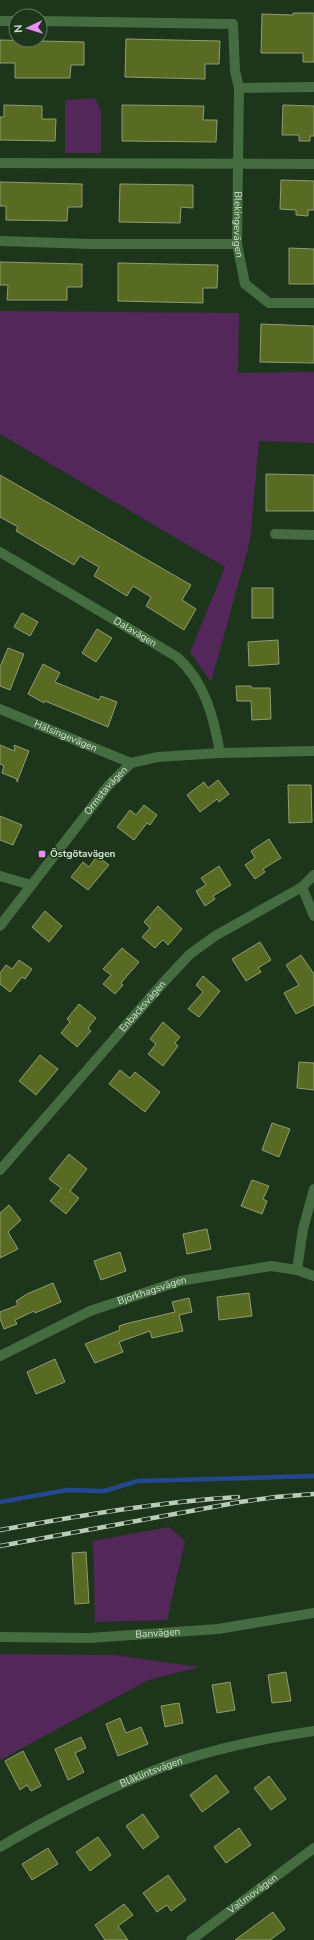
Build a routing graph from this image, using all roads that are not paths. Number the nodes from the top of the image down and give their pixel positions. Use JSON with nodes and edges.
{"nodes":[{"id":1,"x":48,"y":21,"type":"edge"},
{"id":2,"x":314,"y":87,"type":"edge"},
{"id":3,"x":239,"y":88,"type":"junction"},
{"id":4,"x":0,"y":163,"type":"edge"},
{"id":5,"x":238,"y":164,"type":"junction"},
{"id":6,"x":314,"y":164,"type":"edge"},
{"id":7,"x":0,"y":241,"type":"edge"},
{"id":8,"x":237,"y":244,"type":"junction"},
{"id":9,"x":314,"y":303,"type":"edge"},
{"id":10,"x":275,"y":534,"type":"dead end"},
{"id":11,"x":314,"y":535,"type":"edge"},
{"id":12,"x":0,"y":552,"type":"edge"},
{"id":13,"x":0,"y":709,"type":"edge"},
{"id":14,"x":314,"y":751,"type":"edge"},
{"id":15,"x":220,"y":753,"type":"junction"},
{"id":16,"x":132,"y":763,"type":"junction"},
{"id":17,"x":314,"y":875,"type":"edge"},
{"id":18,"x":0,"y":876,"type":"edge"},
{"id":19,"x":31,"y":885,"type":"junction"},
{"id":20,"x":302,"y":887,"type":"junction"},
{"id":21,"x":314,"y":916,"type":"edge"},
{"id":22,"x":0,"y":926,"type":"edge"},
{"id":23,"x":0,"y":1170,"type":"edge"},
{"id":24,"x":314,"y":1189,"type":"edge"},
{"id":25,"x":297,"y":1270,"type":"junction"},
{"id":26,"x":314,"y":1276,"type":"edge"},
{"id":27,"x":0,"y":1356,"type":"edge"},
{"id":28,"x":314,"y":1613,"type":"edge"},
{"id":29,"x":0,"y":1637,"type":"edge"},
{"id":30,"x":314,"y":1731,"type":"edge"},
{"id":31,"x":0,"y":1847,"type":"edge"},
{"id":32,"x":314,"y":1848,"type":"edge"},
{"id":33,"x":191,"y":1940,"type":"edge"}],
"edges":[{"from":1,"to":3,"type":"street","name":"Blekingevägen"},
{"from":2,"to":3,"type":"street"},
{"from":3,"to":5,"type":"street","name":"Blekingevägen"},
{"from":4,"to":5,"type":"street"},
{"from":5,"to":6,"type":"street"},
{"from":5,"to":8,"type":"street","name":"Blekingevägen"},
{"from":7,"to":8,"type":"street"},
{"from":8,"to":9,"type":"street","name":"Blekingevägen"},
{"from":10,"to":11,"type":"street"},
{"from":12,"to":15,"type":"street","name":"Dalavägen"},
{"from":13,"to":16,"type":"street","name":"Hälsingevägen"},
{"from":14,"to":15,"type":"street","name":"Ormstavägen"},
{"from":15,"to":16,"type":"street","name":"Ormstavägen"},
{"from":16,"to":19,"type":"street","name":"Ormstavägen"},
{"from":17,"to":20,"type":"street","name":"Enbacksvägen"},
{"from":18,"to":19,"type":"street"},
{"from":19,"to":22,"type":"street","name":"Ormstavägen"},
{"from":20,"to":21,"type":"street"},
{"from":20,"to":23,"type":"street","name":"Enbacksvägen"},
{"from":24,"to":25,"type":"street"},
{"from":25,"to":26,"type":"street","name":"Björkhagsvägen"},
{"from":25,"to":27,"type":"street","name":"Björkhagsvägen"},
{"from":28,"to":29,"type":"street","name":"Banvägen"},
{"from":30,"to":31,"type":"street","name":"Blåklintsvägen"},
{"from":32,"to":33,"type":"street","name":"Vallmovägen"}]}
